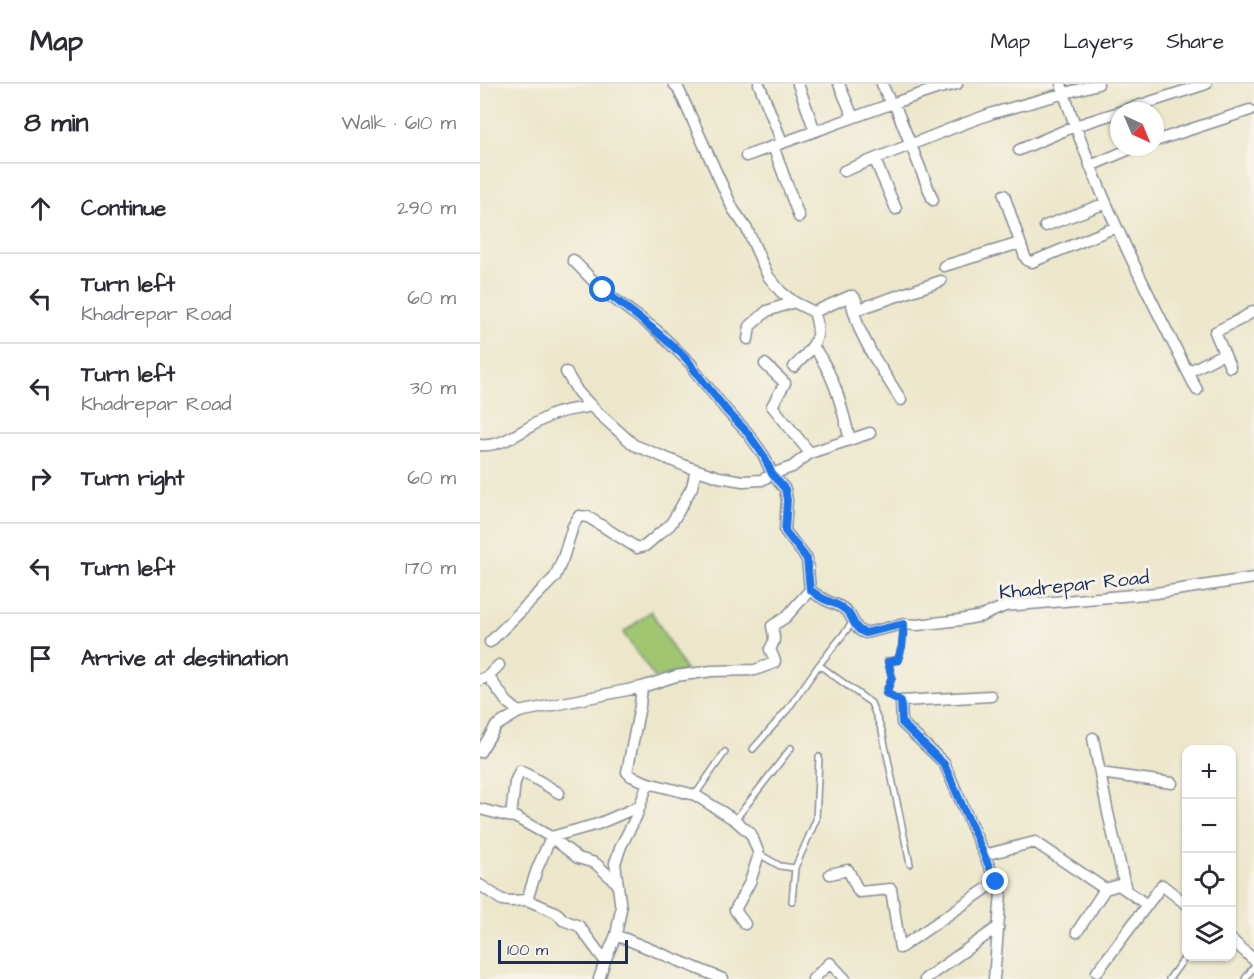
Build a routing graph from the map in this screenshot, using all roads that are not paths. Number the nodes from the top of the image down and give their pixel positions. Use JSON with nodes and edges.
{"nodes":[{"id":1,"x":674,"y":84,"type":"edge"},
{"id":2,"x":759,"y":84,"type":"edge"},
{"id":3,"x":798,"y":84,"type":"edge"},
{"id":4,"x":839,"y":84,"type":"edge"},
{"id":5,"x":882,"y":84,"type":"edge"},
{"id":6,"x":957,"y":84,"type":"edge"},
{"id":7,"x":1098,"y":84,"type":"edge"},
{"id":8,"x":1206,"y":84,"type":"edge"},
{"id":9,"x":934,"y":87,"type":"edge"},
{"id":10,"x":1063,"y":89,"type":"edge"},
{"id":11,"x":1149,"y":102,"type":"edge"},
{"id":12,"x":892,"y":104,"type":"junction"},
{"id":13,"x":1250,"y":110,"type":"dead end"},
{"id":14,"x":1110,"y":114,"type":"edge"},
{"id":15,"x":853,"y":117,"type":"junction"},
{"id":16,"x":1076,"y":126,"type":"junction"},
{"id":17,"x":815,"y":131,"type":"junction"},
{"id":18,"x":1164,"y":138,"type":"edge"},
{"id":19,"x":777,"y":144,"type":"junction"},
{"id":20,"x":911,"y":145,"type":"junction"},
{"id":21,"x":1019,"y":150,"type":"dead end"},
{"id":22,"x":746,"y":156,"type":"dead end"},
{"id":23,"x":1114,"y":156,"type":"edge"},
{"id":24,"x":875,"y":160,"type":"junction"},
{"id":25,"x":1090,"y":166,"type":"junction"},
{"id":26,"x":844,"y":171,"type":"dead end"},
{"id":27,"x":1004,"y":195,"type":"dead end"},
{"id":28,"x":933,"y":200,"type":"dead end"},
{"id":29,"x":1106,"y":203,"type":"junction"},
{"id":30,"x":896,"y":209,"type":"dead end"},
{"id":31,"x":799,"y":217,"type":"dead end"},
{"id":32,"x":1045,"y":226,"type":"dead end"},
{"id":33,"x":1116,"y":227,"type":"junction"},
{"id":34,"x":1020,"y":243,"type":"junction"},
{"id":35,"x":573,"y":260,"type":"dead end"},
{"id":36,"x":944,"y":266,"type":"dead end"},
{"id":37,"x":941,"y":281,"type":"dead end"},
{"id":38,"x":849,"y":296,"type":"junction"},
{"id":39,"x":794,"y":302,"type":"junction"},
{"id":40,"x":1254,"y":311,"type":"edge"},
{"id":41,"x":814,"y":312,"type":"junction"},
{"id":42,"x":748,"y":339,"type":"dead end"},
{"id":43,"x":813,"y":346,"type":"junction"},
{"id":44,"x":1223,"y":354,"type":"junction"},
{"id":45,"x":765,"y":364,"type":"dead end"},
{"id":46,"x":1230,"y":367,"type":"dead end"},
{"id":47,"x":794,"y":368,"type":"dead end"},
{"id":48,"x":566,"y":372,"type":"dead end"},
{"id":49,"x":1188,"y":372,"type":"junction"},
{"id":50,"x":1197,"y":390,"type":"dead end"},
{"id":51,"x":901,"y":400,"type":"dead end"},
{"id":52,"x":591,"y":406,"type":"junction"},
{"id":53,"x":870,"y":433,"type":"dead end"},
{"id":54,"x":850,"y":440,"type":"junction"},
{"id":55,"x":480,"y":446,"type":"edge"},
{"id":56,"x":810,"y":453,"type":"junction"},
{"id":57,"x":696,"y":470,"type":"junction"},
{"id":58,"x":772,"y":474,"type":"junction"},
{"id":59,"x":1254,"y":578,"type":"edge"},
{"id":60,"x":810,"y":590,"type":"junction"},
{"id":61,"x":853,"y":622,"type":"junction"},
{"id":62,"x":904,"y":624,"type":"junction"},
{"id":63,"x":490,"y":642,"type":"dead end"},
{"id":64,"x":499,"y":665,"type":"dead end"},
{"id":65,"x":819,"y":665,"type":"junction"},
{"id":66,"x":484,"y":678,"type":"edge"},
{"id":67,"x":642,"y":687,"type":"junction"},
{"id":68,"x":991,"y":696,"type":"dead end"},
{"id":69,"x":901,"y":701,"type":"junction"},
{"id":70,"x":519,"y":712,"type":"junction"},
{"id":71,"x":1093,"y":738,"type":"dead end"},
{"id":72,"x":791,"y":748,"type":"dead end"},
{"id":73,"x":753,"y":749,"type":"dead end"},
{"id":74,"x":480,"y":752,"type":"edge"},
{"id":75,"x":725,"y":752,"type":"dead end"},
{"id":76,"x":819,"y":757,"type":"dead end"},
{"id":77,"x":1100,"y":773,"type":"junction"},
{"id":78,"x":648,"y":783,"type":"junction"},
{"id":79,"x":1172,"y":783,"type":"dead end"},
{"id":80,"x":559,"y":793,"type":"dead end"},
{"id":81,"x":695,"y":795,"type":"junction"},
{"id":82,"x":640,"y":806,"type":"junction"},
{"id":83,"x":480,"y":809,"type":"edge"},
{"id":84,"x":511,"y":816,"type":"junction"},
{"id":85,"x":735,"y":820,"type":"junction"},
{"id":86,"x":551,"y":837,"type":"junction"},
{"id":87,"x":759,"y":854,"type":"junction"},
{"id":88,"x":984,"y":855,"type":"junction"},
{"id":89,"x":910,"y":864,"type":"dead end"},
{"id":90,"x":795,"y":868,"type":"junction"},
{"id":91,"x":830,"y":874,"type":"dead end"},
{"id":92,"x":996,"y":882,"type":"junction"},
{"id":93,"x":618,"y":884,"type":"junction"},
{"id":94,"x":480,"y":885,"type":"edge"},
{"id":95,"x":1105,"y":889,"type":"junction"},
{"id":96,"x":1126,"y":890,"type":"junction"},
{"id":97,"x":527,"y":900,"type":"junction"},
{"id":98,"x":792,"y":901,"type":"dead end"},
{"id":99,"x":1182,"y":901,"type":"edge"},
{"id":100,"x":1147,"y":905,"type":"junction"},
{"id":101,"x":746,"y":924,"type":"dead end"},
{"id":102,"x":998,"y":927,"type":"junction"},
{"id":103,"x":1077,"y":932,"type":"dead end"},
{"id":104,"x":616,"y":935,"type":"junction"},
{"id":105,"x":1236,"y":944,"type":"edge"},
{"id":106,"x":1254,"y":960,"type":"edge"},
{"id":107,"x":605,"y":961,"type":"junction"},
{"id":108,"x":1182,"y":961,"type":"edge"},
{"id":109,"x":1254,"y":966,"type":"edge"},
{"id":110,"x":1102,"y":975,"type":"edge"},
{"id":111,"x":599,"y":979,"type":"edge"},
{"id":112,"x":723,"y":979,"type":"edge"},
{"id":113,"x":813,"y":979,"type":"edge"},
{"id":114,"x":845,"y":979,"type":"edge"},
{"id":115,"x":925,"y":979,"type":"edge"},
{"id":116,"x":994,"y":979,"type":"edge"},
{"id":117,"x":1169,"y":979,"type":"edge"},
{"id":118,"x":1245,"y":979,"type":"edge"}],
"edges":[{"from":1,"to":39,"type":"street"},
{"from":2,"to":19,"type":"street"},
{"from":3,"to":17,"type":"street"},
{"from":4,"to":15,"type":"street"},
{"from":5,"to":12,"type":"street"},
{"from":6,"to":9,"type":"street"},
{"from":7,"to":10,"type":"street"},
{"from":8,"to":11,"type":"street"},
{"from":9,"to":12,"type":"street"},
{"from":10,"to":16,"type":"street"},
{"from":10,"to":20,"type":"street"},
{"from":12,"to":15,"type":"street"},
{"from":12,"to":20,"type":"street"},
{"from":13,"to":18,"type":"street"},
{"from":14,"to":16,"type":"street"},
{"from":15,"to":17,"type":"street"},
{"from":16,"to":21,"type":"street"},
{"from":16,"to":25,"type":"street"},
{"from":17,"to":19,"type":"street"},
{"from":19,"to":22,"type":"street"},
{"from":19,"to":31,"type":"street"},
{"from":20,"to":24,"type":"street"},
{"from":20,"to":28,"type":"street"},
{"from":23,"to":25,"type":"street"},
{"from":24,"to":26,"type":"street"},
{"from":24,"to":30,"type":"street"},
{"from":25,"to":29,"type":"street"},
{"from":27,"to":34,"type":"street"},
{"from":29,"to":32,"type":"street"},
{"from":29,"to":33,"type":"street"},
{"from":33,"to":34,"type":"street"},
{"from":33,"to":49,"type":"street"},
{"from":34,"to":36,"type":"street"},
{"from":35,"to":58,"type":"street"},
{"from":37,"to":38,"type":"street"},
{"from":38,"to":41,"type":"street"},
{"from":38,"to":51,"type":"street"},
{"from":39,"to":41,"type":"street"},
{"from":39,"to":42,"type":"street"},
{"from":40,"to":44,"type":"street"},
{"from":41,"to":43,"type":"street"},
{"from":43,"to":47,"type":"street"},
{"from":43,"to":54,"type":"street"},
{"from":44,"to":46,"type":"street"},
{"from":44,"to":49,"type":"street"},
{"from":45,"to":56,"type":"street"},
{"from":48,"to":52,"type":"street"},
{"from":49,"to":50,"type":"street"},
{"from":52,"to":55,"type":"street"},
{"from":52,"to":57,"type":"street"},
{"from":53,"to":54,"type":"street"},
{"from":54,"to":56,"type":"street"},
{"from":56,"to":58,"type":"street"},
{"from":57,"to":58,"type":"street"},
{"from":57,"to":63,"type":"street"},
{"from":58,"to":60,"type":"street"},
{"from":59,"to":62,"type":"street","name":"Khadrepar Road"},
{"from":60,"to":61,"type":"street","name":"Khadrepar Road"},
{"from":60,"to":67,"type":"street"},
{"from":61,"to":62,"type":"street","name":"Khadrepar Road"},
{"from":61,"to":65,"type":"lane"},
{"from":62,"to":69,"type":"lane"},
{"from":64,"to":66,"type":"street"},
{"from":65,"to":73,"type":"lane"},
{"from":65,"to":89,"type":"lane"},
{"from":66,"to":70,"type":"street"},
{"from":67,"to":70,"type":"street"},
{"from":67,"to":78,"type":"street"},
{"from":68,"to":69,"type":"street"},
{"from":69,"to":88,"type":"street"},
{"from":70,"to":74,"type":"street"},
{"from":71,"to":77,"type":"street"},
{"from":72,"to":85,"type":"lane"},
{"from":75,"to":81,"type":"lane"},
{"from":76,"to":90,"type":"lane"},
{"from":77,"to":79,"type":"street"},
{"from":77,"to":96,"type":"street"},
{"from":78,"to":81,"type":"street"},
{"from":78,"to":82,"type":"street"},
{"from":80,"to":84,"type":"street"},
{"from":81,"to":85,"type":"street"},
{"from":82,"to":86,"type":"street"},
{"from":82,"to":93,"type":"street"},
{"from":83,"to":84,"type":"street"},
{"from":84,"to":86,"type":"street"},
{"from":85,"to":87,"type":"street"},
{"from":86,"to":93,"type":"street"},
{"from":86,"to":97,"type":"street"},
{"from":87,"to":90,"type":"lane"},
{"from":87,"to":101,"type":"street"},
{"from":88,"to":92,"type":"street"},
{"from":88,"to":95,"type":"street"},
{"from":90,"to":98,"type":"lane"},
{"from":91,"to":92,"type":"street"},
{"from":92,"to":102,"type":"street"},
{"from":93,"to":104,"type":"street"},
{"from":94,"to":97,"type":"street"},
{"from":95,"to":96,"type":"street"},
{"from":95,"to":103,"type":"street"},
{"from":96,"to":100,"type":"street"},
{"from":97,"to":107,"type":"street"},
{"from":99,"to":100,"type":"street"},
{"from":100,"to":110,"type":"street"},
{"from":102,"to":115,"type":"street"},
{"from":102,"to":116,"type":"street"},
{"from":104,"to":107,"type":"street"},
{"from":104,"to":112,"type":"street"},
{"from":105,"to":106,"type":"street"},
{"from":107,"to":111,"type":"street"},
{"from":108,"to":117,"type":"lane"},
{"from":109,"to":118,"type":"lane"},
{"from":113,"to":114,"type":"street"}]}
